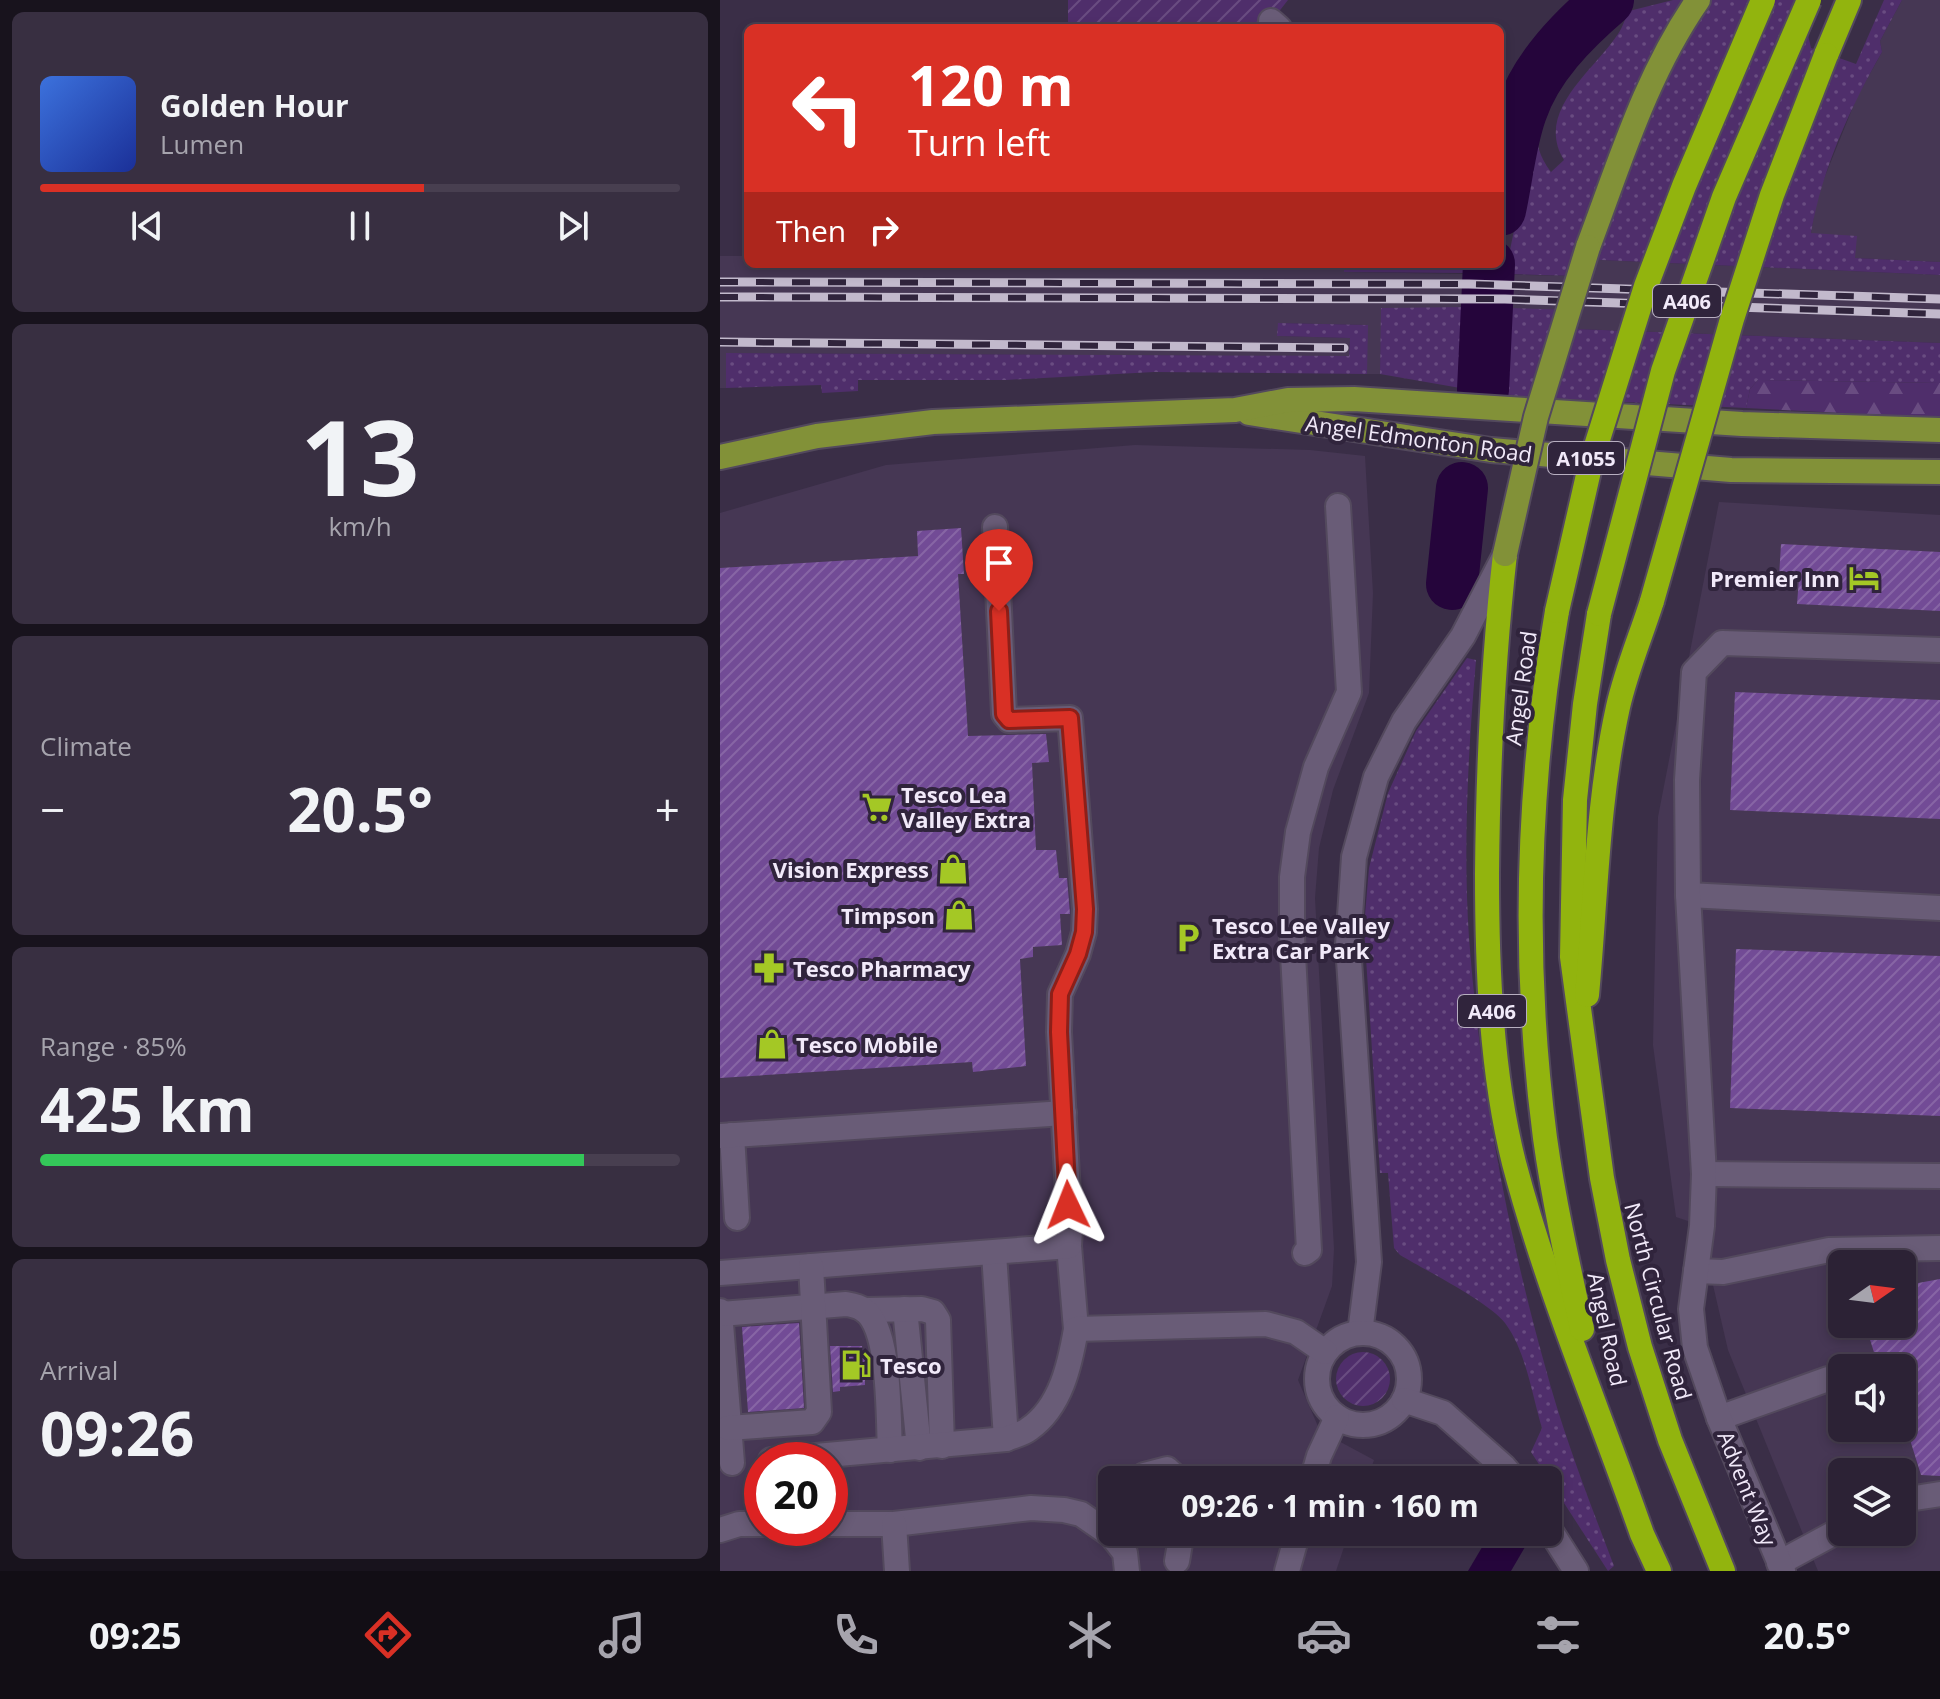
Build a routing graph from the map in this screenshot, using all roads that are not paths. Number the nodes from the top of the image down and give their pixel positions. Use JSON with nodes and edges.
{"nodes":[{"id":1,"x":1698,"y":0,"type":"edge"},
{"id":2,"x":1763,"y":0,"type":"edge"},
{"id":3,"x":1809,"y":0,"type":"edge"},
{"id":4,"x":1849,"y":0,"type":"edge"},
{"id":5,"x":1235,"y":410,"type":"junction"},
{"id":6,"x":1940,"y":430,"type":"edge"},
{"id":7,"x":720,"y":457,"type":"edge"},
{"id":8,"x":1940,"y":472,"type":"edge"},
{"id":9,"x":1338,"y":506,"type":"dead end"},
{"id":10,"x":995,"y":527,"type":"dead end"},
{"id":11,"x":1505,"y":554,"type":"joint"},
{"id":12,"x":1492,"y":594,"type":"junction"},
{"id":13,"x":1940,"y":650,"type":"edge"},
{"id":14,"x":1688,"y":895,"type":"junction"},
{"id":15,"x":1940,"y":908,"type":"edge"},
{"id":16,"x":1584,"y":1034,"type":"junction"},
{"id":17,"x":1064,"y":1113,"type":"junction"},
{"id":18,"x":726,"y":1136,"type":"edge"},
{"id":19,"x":1704,"y":1174,"type":"junction"},
{"id":20,"x":1940,"y":1176,"type":"edge"},
{"id":21,"x":737,"y":1218,"type":"dead end"},
{"id":22,"x":1069,"y":1246,"type":"junction"},
{"id":23,"x":1940,"y":1248,"type":"edge"},
{"id":24,"x":994,"y":1253,"type":"junction"},
{"id":25,"x":1305,"y":1253,"type":"dead end"},
{"id":26,"x":811,"y":1266,"type":"junction"},
{"id":27,"x":1696,"y":1271,"type":"junction"},
{"id":28,"x":720,"y":1273,"type":"edge"},
{"id":29,"x":814,"y":1307,"type":"junction"},
{"id":30,"x":864,"y":1310,"type":"junction"},
{"id":31,"x":720,"y":1312,"type":"edge"},
{"id":32,"x":1076,"y":1329,"type":"junction"},
{"id":33,"x":1360,"y":1333,"type":"junction"},
{"id":34,"x":1325,"y":1352,"type":"junction"},
{"id":35,"x":1828,"y":1379,"type":"dead end"},
{"id":36,"x":1404,"y":1400,"type":"junction"},
{"id":37,"x":1600,"y":1413,"type":"junction"},
{"id":38,"x":1337,"y":1417,"type":"junction"},
{"id":39,"x":1719,"y":1418,"type":"junction"},
{"id":40,"x":728,"y":1428,"type":"junction"},
{"id":41,"x":1006,"y":1439,"type":"junction"},
{"id":42,"x":930,"y":1447,"type":"junction"},
{"id":43,"x":890,"y":1450,"type":"junction"},
{"id":44,"x":848,"y":1454,"type":"edge"},
{"id":45,"x":726,"y":1464,"type":"edge"},
{"id":46,"x":1316,"y":1466,"type":"edge"},
{"id":47,"x":1503,"y":1466,"type":"edge"},
{"id":48,"x":1940,"y":1494,"type":"edge"},
{"id":49,"x":1916,"y":1498,"type":"edge"},
{"id":50,"x":1098,"y":1515,"type":"edge"},
{"id":51,"x":744,"y":1524,"type":"edge"},
{"id":52,"x":848,"y":1524,"type":"edge"},
{"id":53,"x":894,"y":1524,"type":"junction"},
{"id":54,"x":720,"y":1530,"type":"edge"},
{"id":55,"x":1828,"y":1538,"type":"edge"},
{"id":56,"x":1121,"y":1546,"type":"edge"},
{"id":57,"x":1180,"y":1546,"type":"edge"},
{"id":58,"x":1294,"y":1546,"type":"edge"},
{"id":59,"x":1560,"y":1546,"type":"edge"},
{"id":60,"x":1177,"y":1561,"type":"dead end"},
{"id":61,"x":1781,"y":1567,"type":"edge"},
{"id":62,"x":897,"y":1571,"type":"edge"},
{"id":63,"x":1127,"y":1571,"type":"edge"},
{"id":64,"x":1287,"y":1571,"type":"edge"},
{"id":65,"x":1576,"y":1571,"type":"edge"},
{"id":66,"x":1659,"y":1571,"type":"edge"},
{"id":67,"x":1723,"y":1571,"type":"edge"}],
"edges":[{"from":1,"to":11,"type":"main road","number":"A406","bridge":true},
{"from":2,"to":37,"type":"highway","name":"Angel Road","number":"A406","bridge":true},
{"from":3,"to":16,"type":"highway","number":"A406","bridge":true},
{"from":4,"to":16,"type":"highway","bridge":true},
{"from":5,"to":6,"type":"main road","name":"Angel Edmonton Road","number":"A1055"},
{"from":5,"to":7,"type":"main road","name":"Angel Edmonton Road","number":"A1055"},
{"from":5,"to":8,"type":"main road","name":"Angel Edmonton Road","number":"A1055"},
{"from":9,"to":25,"type":"street"},
{"from":10,"to":17,"type":"street"},
{"from":11,"to":12,"type":"highway","number":"A406"},
{"from":12,"to":33,"type":"street"},
{"from":12,"to":37,"type":"highway","number":"A406"},
{"from":13,"to":14,"type":"street","name":"Advent Way"},
{"from":14,"to":15,"type":"street"},
{"from":14,"to":19,"type":"street","name":"Advent Way"},
{"from":16,"to":67,"type":"highway","name":"North Circular Road","number":"A406"},
{"from":17,"to":18,"type":"street"},
{"from":17,"to":22,"type":"street"},
{"from":18,"to":21,"type":"street"},
{"from":19,"to":20,"type":"street"},
{"from":19,"to":27,"type":"street","name":"Advent Way"},
{"from":22,"to":24,"type":"street"},
{"from":22,"to":32,"type":"street"},
{"from":23,"to":27,"type":"street"},
{"from":24,"to":26,"type":"street"},
{"from":24,"to":41,"type":"street"},
{"from":26,"to":28,"type":"street"},
{"from":26,"to":29,"type":"street"},
{"from":27,"to":39,"type":"street","name":"Advent Way"},
{"from":29,"to":30,"type":"street"},
{"from":29,"to":31,"type":"street"},
{"from":29,"to":40,"type":"street"},
{"from":30,"to":42,"type":"street"},
{"from":30,"to":43,"type":"street"},
{"from":31,"to":40,"type":"street"},
{"from":32,"to":34,"type":"street"},
{"from":32,"to":41,"type":"street"},
{"from":33,"to":34,"type":"street"},
{"from":33,"to":36,"type":"street"},
{"from":34,"to":38,"type":"street"},
{"from":35,"to":39,"type":"street"},
{"from":36,"to":38,"type":"street"},
{"from":36,"to":47,"type":"street"},
{"from":37,"to":66,"type":"highway","number":"A406"},
{"from":38,"to":46,"type":"street"},
{"from":39,"to":61,"type":"street","name":"Advent Way"},
{"from":40,"to":45,"type":"street"},
{"from":41,"to":42,"type":"street"},
{"from":42,"to":43,"type":"street"},
{"from":43,"to":44,"type":"street"},
{"from":48,"to":49,"type":"street"},
{"from":50,"to":53,"type":"street"},
{"from":51,"to":54,"type":"street"},
{"from":52,"to":53,"type":"street"},
{"from":53,"to":62,"type":"street"},
{"from":55,"to":61,"type":"street"},
{"from":56,"to":63,"type":"street"},
{"from":57,"to":60,"type":"street"},
{"from":58,"to":64,"type":"street"},
{"from":59,"to":65,"type":"street"}]}
